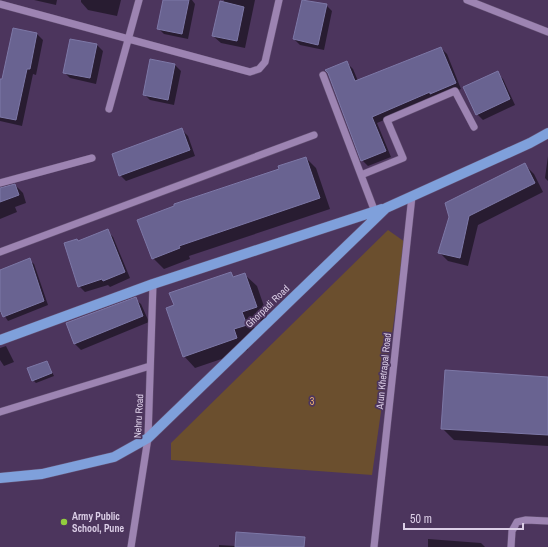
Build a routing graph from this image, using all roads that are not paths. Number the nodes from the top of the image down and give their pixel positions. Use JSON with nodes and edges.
{"nodes":[{"id":1,"x":140,"y":0,"type":"edge"},
{"id":2,"x":279,"y":0,"type":"edge"},
{"id":3,"x":467,"y":0,"type":"edge"},
{"id":4,"x":0,"y":4,"type":"edge"},
{"id":5,"x":548,"y":32,"type":"edge"},
{"id":6,"x":129,"y":39,"type":"junction"},
{"id":7,"x":323,"y":75,"type":"dead end"},
{"id":8,"x":109,"y":110,"type":"dead end"},
{"id":9,"x":474,"y":128,"type":"dead end"},
{"id":10,"x":548,"y":133,"type":"edge"},
{"id":11,"x":314,"y":135,"type":"dead end"},
{"id":12,"x":92,"y":158,"type":"dead end"},
{"id":13,"x":360,"y":175,"type":"junction"},
{"id":14,"x":0,"y":183,"type":"edge"},
{"id":15,"x":412,"y":196,"type":"junction"},
{"id":16,"x":386,"y":208,"type":"junction"},
{"id":17,"x":375,"y":212,"type":"junction"},
{"id":18,"x":0,"y":252,"type":"edge"},
{"id":19,"x":153,"y":284,"type":"junction"},
{"id":20,"x":0,"y":340,"type":"edge"},
{"id":21,"x":150,"y":366,"type":"junction"},
{"id":22,"x":0,"y":412,"type":"edge"},
{"id":23,"x":148,"y":438,"type":"junction"},
{"id":24,"x":0,"y":478,"type":"edge"},
{"id":25,"x":548,"y":521,"type":"edge"},
{"id":26,"x":131,"y":547,"type":"edge"},
{"id":27,"x":374,"y":547,"type":"edge"},
{"id":28,"x":511,"y":547,"type":"edge"}],
"edges":[{"from":1,"to":6,"type":"street"},
{"from":2,"to":6,"type":"street"},
{"from":3,"to":5,"type":"street"},
{"from":4,"to":6,"type":"street"},
{"from":6,"to":8,"type":"street"},
{"from":7,"to":13,"type":"street"},
{"from":9,"to":13,"type":"street"},
{"from":10,"to":15,"type":"main road","name":"Ghorpadi Road"},
{"from":11,"to":18,"type":"street"},
{"from":12,"to":14,"type":"street"},
{"from":13,"to":17,"type":"street"},
{"from":15,"to":16,"type":"main road","name":"Ghorpadi Road"},
{"from":15,"to":27,"type":"street","name":"Arun Khetrapal Road"},
{"from":16,"to":17,"type":"main road"},
{"from":16,"to":23,"type":"main road","name":"Ghorpadi Road"},
{"from":17,"to":19,"type":"main road"},
{"from":19,"to":20,"type":"main road"},
{"from":19,"to":21,"type":"street","name":"Nehru Road"},
{"from":21,"to":22,"type":"street"},
{"from":21,"to":23,"type":"street","name":"Nehru Road"},
{"from":23,"to":24,"type":"main road","name":"Ghorpadi Road"},
{"from":23,"to":26,"type":"street","name":"Nehru Road"},
{"from":25,"to":28,"type":"street"}]}
